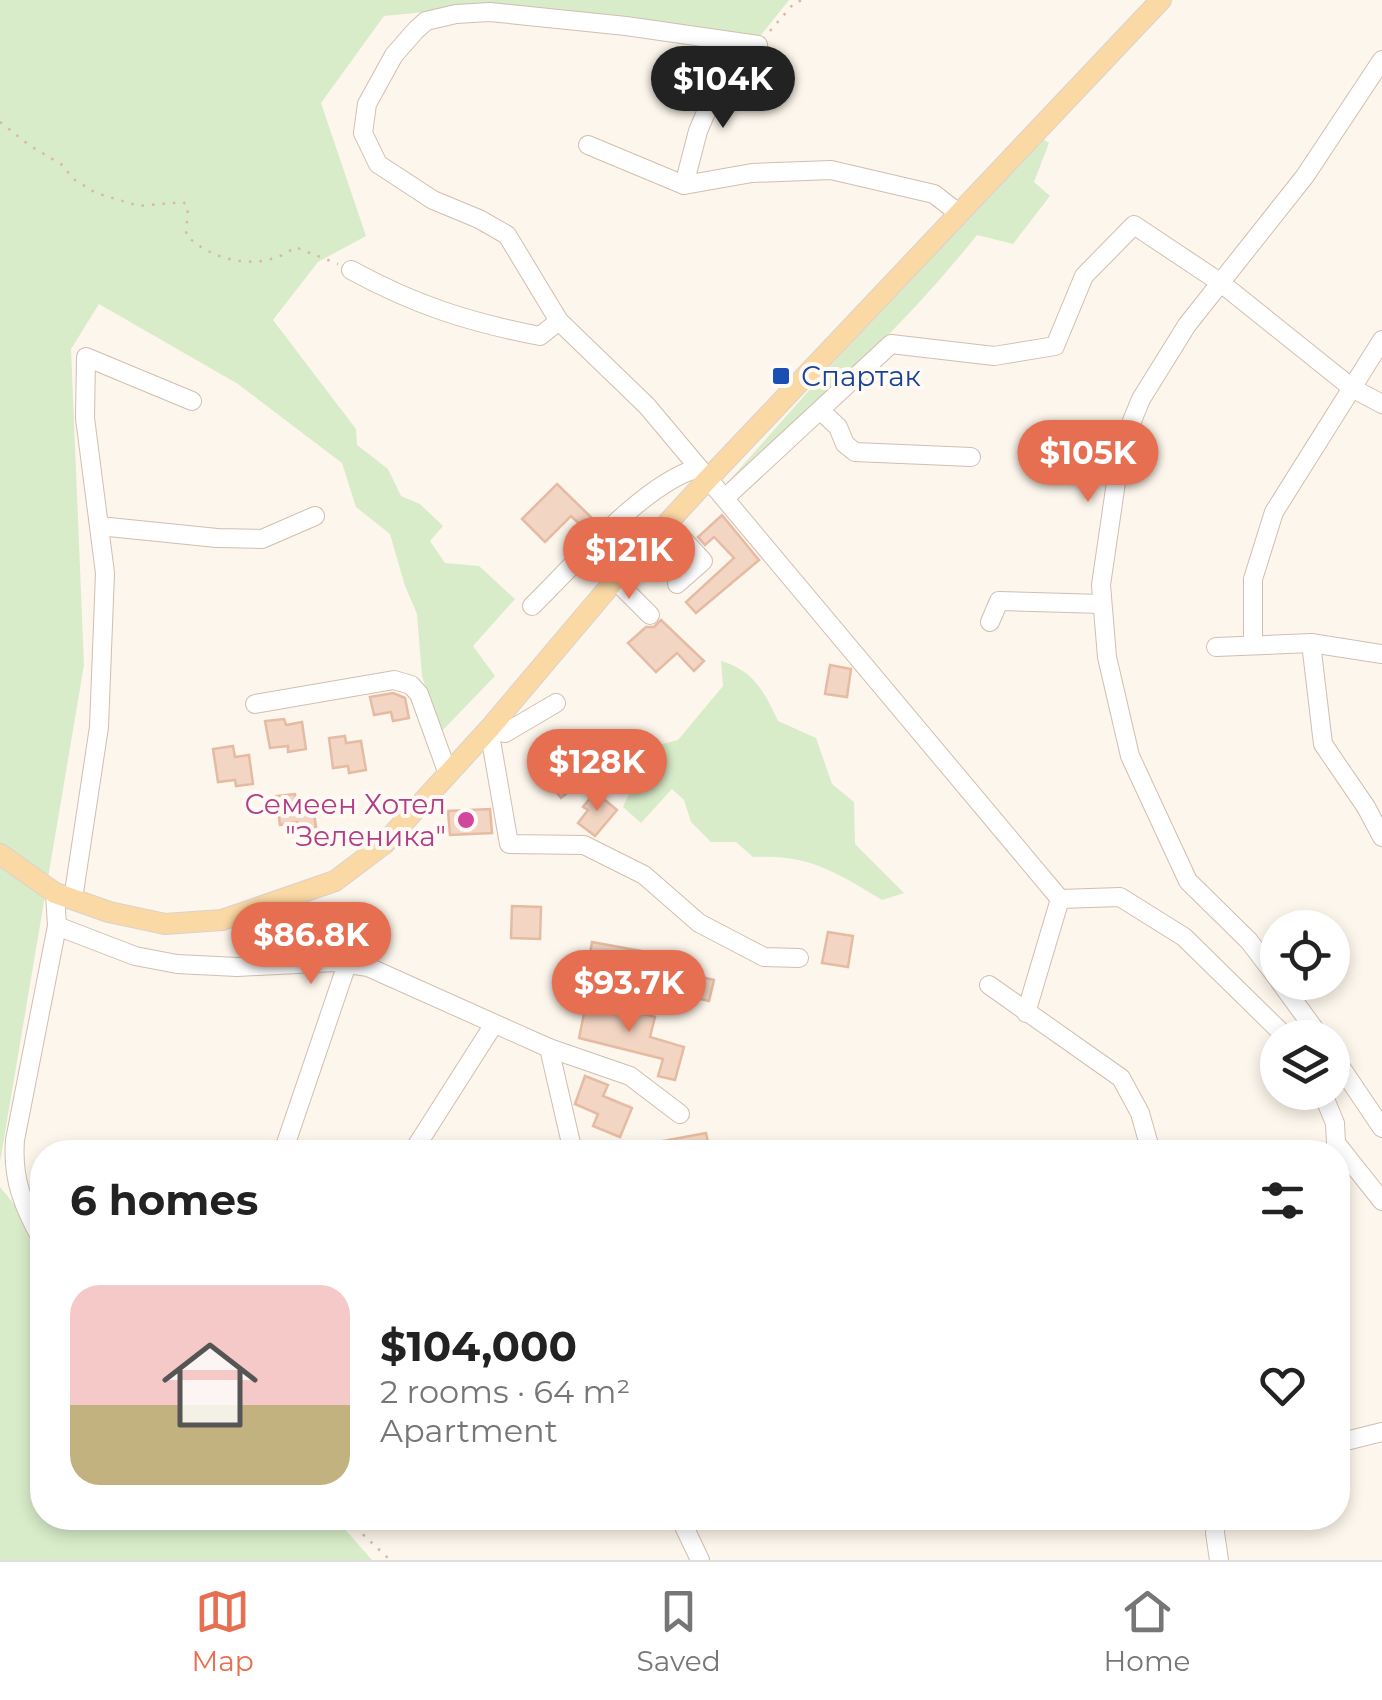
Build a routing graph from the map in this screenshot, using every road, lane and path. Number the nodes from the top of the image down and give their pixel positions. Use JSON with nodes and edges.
{"nodes":[{"id":1,"x":1161,"y":0,"type":"edge"},
{"id":2,"x":758,"y":46,"type":"dead end"},
{"id":3,"x":1382,"y":60,"type":"edge"},
{"id":4,"x":726,"y":66,"type":"dead end"},
{"id":5,"x":0,"y":122,"type":"edge"},
{"id":6,"x":588,"y":145,"type":"dead end"},
{"id":7,"x":684,"y":184,"type":"junction"},
{"id":8,"x":957,"y":212,"type":"junction"},
{"id":9,"x":351,"y":270,"type":"joint"},
{"id":10,"x":1220,"y":283,"type":"junction"},
{"id":11,"x":559,"y":321,"type":"junction"},
{"id":12,"x":1382,"y":340,"type":"edge"},
{"id":13,"x":1352,"y":388,"type":"junction"},
{"id":14,"x":192,"y":401,"type":"dead end"},
{"id":15,"x":1382,"y":404,"type":"edge"},
{"id":16,"x":821,"y":411,"type":"junction"},
{"id":17,"x":971,"y":457,"type":"dead end"},
{"id":18,"x":704,"y":474,"type":"junction"},
{"id":19,"x":725,"y":498,"type":"junction"},
{"id":20,"x":315,"y":516,"type":"dead end"},
{"id":21,"x":668,"y":523,"type":"junction"},
{"id":22,"x":99,"y":526,"type":"junction"},
{"id":23,"x":614,"y":580,"type":"junction"},
{"id":24,"x":677,"y":584,"type":"dead end"},
{"id":25,"x":1102,"y":604,"type":"junction"},
{"id":26,"x":532,"y":606,"type":"dead end"},
{"id":27,"x":650,"y":615,"type":"dead end"},
{"id":28,"x":990,"y":622,"type":"dead end"},
{"id":29,"x":1311,"y":643,"type":"junction"},
{"id":30,"x":1253,"y":644,"type":"junction"},
{"id":31,"x":1216,"y":647,"type":"dead end"},
{"id":32,"x":1382,"y":654,"type":"edge"},
{"id":33,"x":556,"y":703,"type":"dead end"},
{"id":34,"x":254,"y":704,"type":"dead end"},
{"id":35,"x":490,"y":729,"type":"junction"},
{"id":36,"x":448,"y":774,"type":"junction"},
{"id":37,"x":1382,"y":837,"type":"edge"},
{"id":38,"x":0,"y":854,"type":"edge"},
{"id":39,"x":64,"y":896,"type":"junction"},
{"id":40,"x":1060,"y":900,"type":"junction"},
{"id":41,"x":57,"y":926,"type":"junction"},
{"id":42,"x":1260,"y":956,"type":"edge"},
{"id":43,"x":799,"y":958,"type":"dead end"},
{"id":44,"x":347,"y":964,"type":"junction"},
{"id":45,"x":989,"y":985,"type":"dead end"},
{"id":46,"x":1026,"y":1013,"type":"junction"},
{"id":47,"x":1269,"y":1020,"type":"edge"},
{"id":48,"x":494,"y":1024,"type":"junction"},
{"id":49,"x":549,"y":1048,"type":"junction"},
{"id":50,"x":1350,"y":1081,"type":"edge"},
{"id":51,"x":1330,"y":1110,"type":"edge"},
{"id":52,"x":680,"y":1114,"type":"dead end"},
{"id":53,"x":1382,"y":1128,"type":"edge"},
{"id":54,"x":287,"y":1140,"type":"edge"},
{"id":55,"x":419,"y":1140,"type":"edge"},
{"id":56,"x":570,"y":1140,"type":"edge"},
{"id":57,"x":1148,"y":1140,"type":"edge"},
{"id":58,"x":1336,"y":1140,"type":"edge"},
{"id":59,"x":1350,"y":1161,"type":"edge"},
{"id":60,"x":1382,"y":1201,"type":"edge"},
{"id":61,"x":30,"y":1218,"type":"edge"},
{"id":62,"x":1382,"y":1432,"type":"edge"},
{"id":63,"x":1350,"y":1440,"type":"edge"},
{"id":64,"x":358,"y":1530,"type":"edge"},
{"id":65,"x":686,"y":1530,"type":"edge"},
{"id":66,"x":1217,"y":1530,"type":"edge"},
{"id":67,"x":390,"y":1560,"type":"edge"},
{"id":68,"x":700,"y":1560,"type":"edge"},
{"id":69,"x":1219,"y":1560,"type":"edge"}],
"edges":[{"from":1,"to":8,"type":"main road"},
{"from":2,"to":11,"type":"street"},
{"from":3,"to":10,"type":"street"},
{"from":4,"to":7,"type":"street"},
{"from":5,"to":9,"type":"path"},
{"from":6,"to":7,"type":"street"},
{"from":7,"to":8,"type":"street"},
{"from":8,"to":18,"type":"main road"},
{"from":9,"to":11,"type":"street"},
{"from":10,"to":13,"type":"street"},
{"from":10,"to":16,"type":"street"},
{"from":10,"to":25,"type":"street"},
{"from":11,"to":18,"type":"street"},
{"from":12,"to":13,"type":"street"},
{"from":13,"to":15,"type":"street"},
{"from":13,"to":30,"type":"street"},
{"from":14,"to":22,"type":"street"},
{"from":16,"to":17,"type":"street"},
{"from":16,"to":19,"type":"street"},
{"from":18,"to":19,"type":"street"},
{"from":18,"to":21,"type":"main road"},
{"from":18,"to":26,"type":"street"},
{"from":19,"to":40,"type":"street"},
{"from":20,"to":22,"type":"street"},
{"from":21,"to":23,"type":"main road"},
{"from":21,"to":24,"type":"street"},
{"from":22,"to":39,"type":"street"},
{"from":23,"to":27,"type":"street"},
{"from":23,"to":35,"type":"main road"},
{"from":25,"to":28,"type":"street"},
{"from":25,"to":42,"type":"street"},
{"from":29,"to":30,"type":"street"},
{"from":29,"to":32,"type":"street"},
{"from":29,"to":37,"type":"street"},
{"from":30,"to":31,"type":"street"},
{"from":33,"to":35,"type":"street"},
{"from":34,"to":36,"type":"street"},
{"from":35,"to":36,"type":"main road"},
{"from":35,"to":43,"type":"street"},
{"from":36,"to":39,"type":"main road"},
{"from":38,"to":39,"type":"main road"},
{"from":39,"to":41,"type":"street"},
{"from":40,"to":46,"type":"street"},
{"from":40,"to":47,"type":"street"},
{"from":41,"to":44,"type":"street"},
{"from":41,"to":61,"type":"street"},
{"from":44,"to":48,"type":"street"},
{"from":44,"to":54,"type":"street"},
{"from":45,"to":46,"type":"street"},
{"from":46,"to":57,"type":"street"},
{"from":48,"to":49,"type":"street"},
{"from":48,"to":55,"type":"street"},
{"from":49,"to":52,"type":"street"},
{"from":49,"to":56,"type":"street"},
{"from":50,"to":53,"type":"street"},
{"from":51,"to":58,"type":"street"},
{"from":59,"to":60,"type":"street"},
{"from":62,"to":63,"type":"street"},
{"from":64,"to":67,"type":"path"},
{"from":65,"to":68,"type":"street"},
{"from":66,"to":69,"type":"street"}]}
